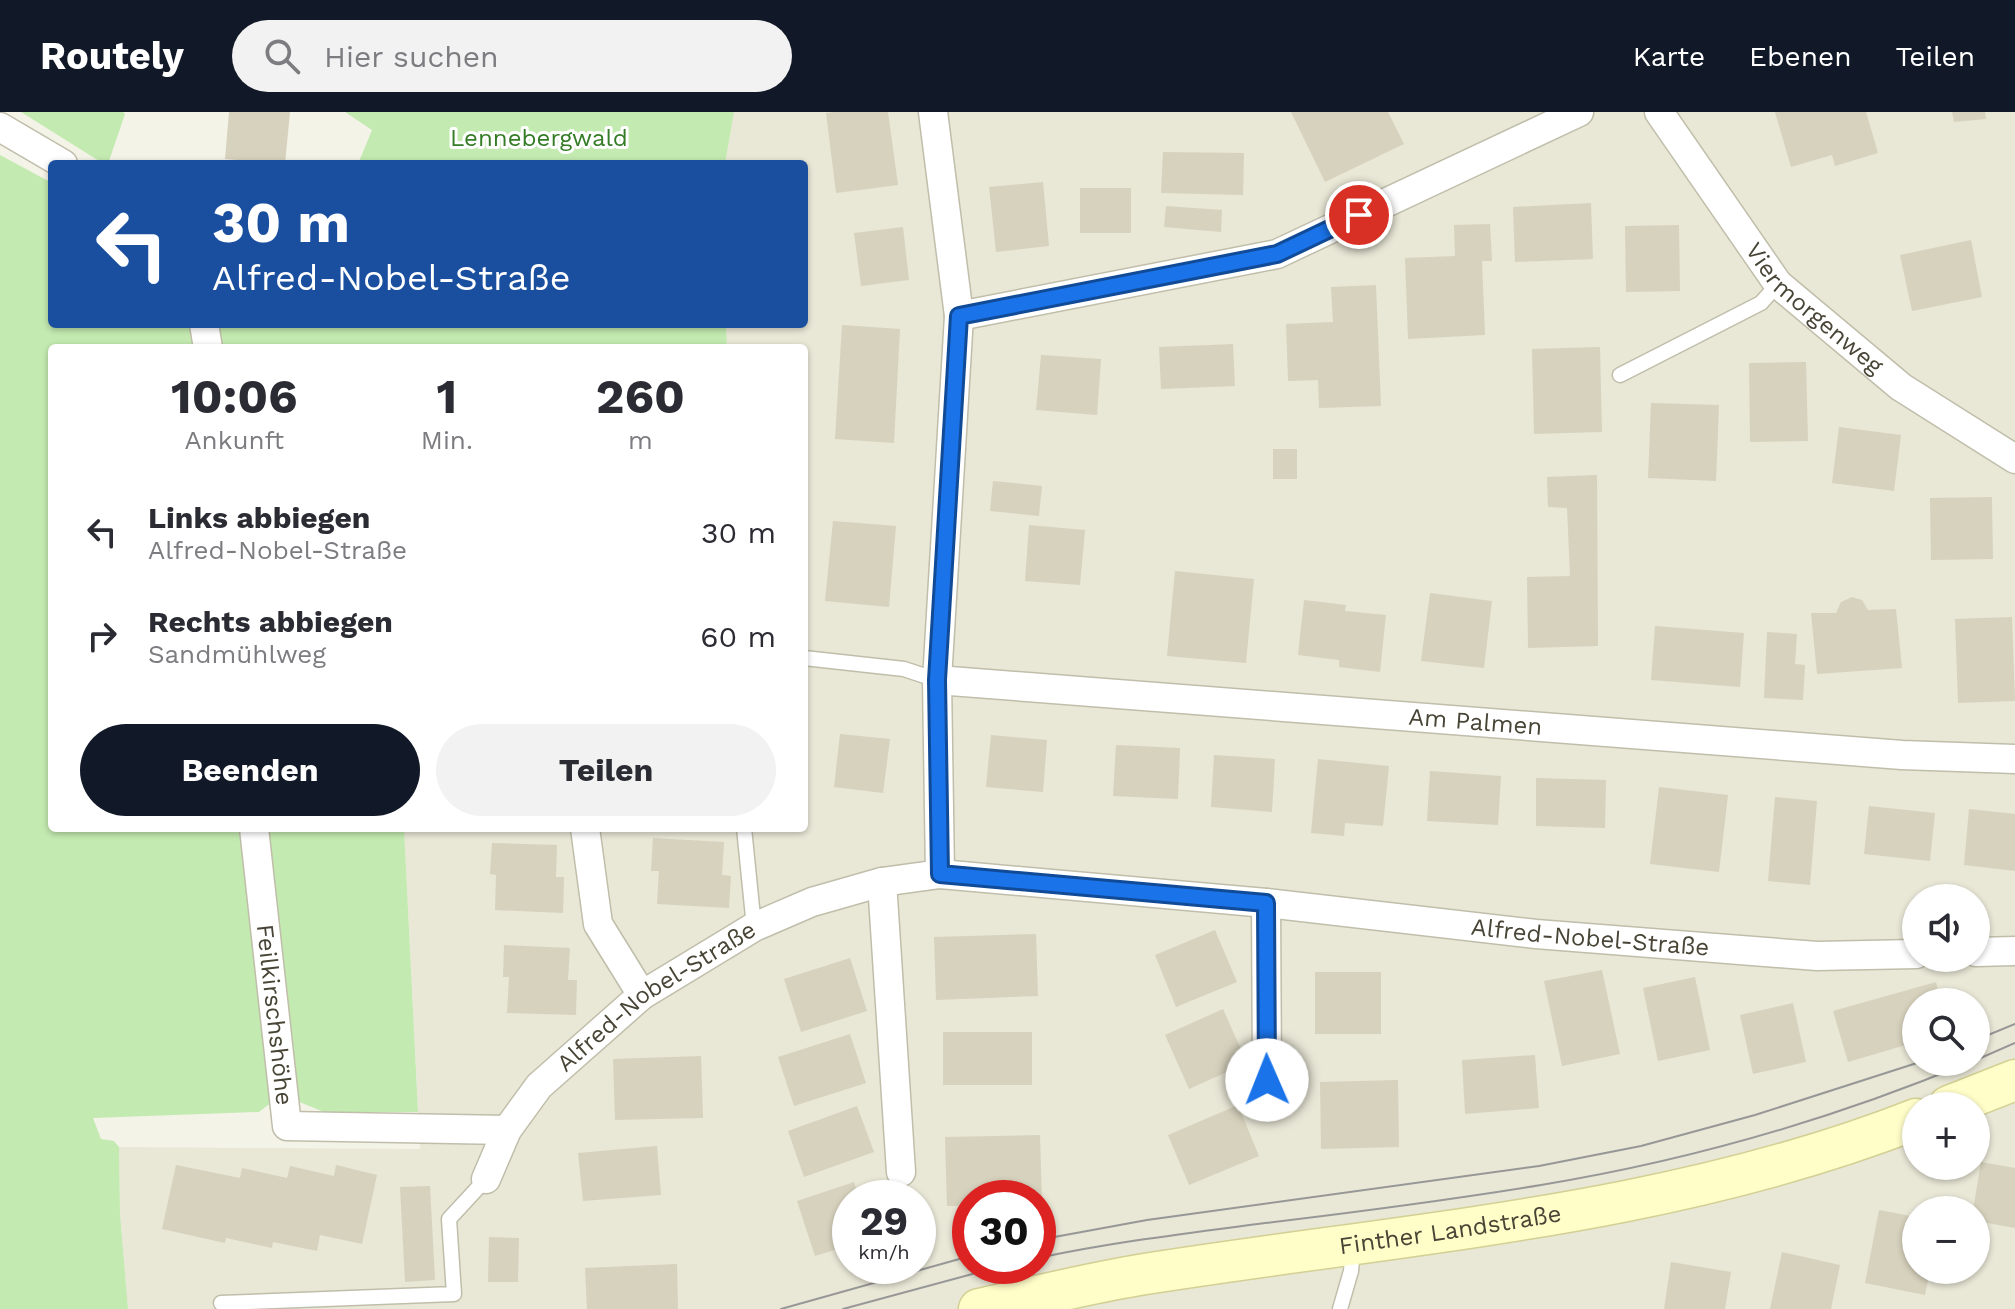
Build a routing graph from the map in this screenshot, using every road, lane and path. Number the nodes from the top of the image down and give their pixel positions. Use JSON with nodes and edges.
{"nodes":[{"id":1,"x":933,"y":112,"type":"edge"},
{"id":2,"x":1579,"y":112,"type":"edge"},
{"id":3,"x":1659,"y":112,"type":"edge"},
{"id":4,"x":0,"y":127,"type":"edge"},
{"id":5,"x":56,"y":160,"type":"edge"},
{"id":6,"x":1778,"y":284,"type":"junction"},
{"id":7,"x":959,"y":316,"type":"junction"},
{"id":8,"x":1620,"y":375,"type":"dead end"},
{"id":9,"x":2015,"y":459,"type":"edge"},
{"id":10,"x":808,"y":658,"type":"edge"},
{"id":11,"x":937,"y":680,"type":"junction"},
{"id":12,"x":2015,"y":759,"type":"edge"},
{"id":13,"x":254,"y":832,"type":"edge"},
{"id":14,"x":586,"y":832,"type":"edge"},
{"id":15,"x":744,"y":832,"type":"edge"},
{"id":16,"x":940,"y":874,"type":"junction"},
{"id":17,"x":882,"y":882,"type":"junction"},
{"id":18,"x":1266,"y":903,"type":"junction"},
{"id":19,"x":754,"y":927,"type":"junction"},
{"id":20,"x":2015,"y":951,"type":"edge"},
{"id":21,"x":1990,"y":952,"type":"edge"},
{"id":22,"x":1902,"y":954,"type":"edge"},
{"id":23,"x":642,"y":995,"type":"junction"},
{"id":24,"x":1267,"y":1080,"type":"dead end"},
{"id":25,"x":2015,"y":1080,"type":"edge"},
{"id":26,"x":1985,"y":1092,"type":"edge"},
{"id":27,"x":1902,"y":1124,"type":"edge"},
{"id":28,"x":507,"y":1130,"type":"junction"},
{"id":29,"x":901,"y":1172,"type":"dead end"},
{"id":30,"x":486,"y":1179,"type":"joint"},
{"id":31,"x":1353,"y":1244,"type":"junction"},
{"id":32,"x":221,"y":1303,"type":"dead end"},
{"id":33,"x":1019,"y":1304,"type":"edge"},
{"id":34,"x":979,"y":1309,"type":"edge"},
{"id":35,"x":1340,"y":1309,"type":"edge"}],
"edges":[{"from":1,"to":7,"type":"street"},
{"from":2,"to":7,"type":"street"},
{"from":3,"to":6,"type":"street","name":"Viermorgenweg"},
{"from":4,"to":5,"type":"street"},
{"from":6,"to":8,"type":"lane"},
{"from":6,"to":9,"type":"street","name":"Viermorgenweg"},
{"from":7,"to":11,"type":"street"},
{"from":10,"to":11,"type":"lane"},
{"from":11,"to":12,"type":"street","name":"Am Palmen"},
{"from":11,"to":16,"type":"street"},
{"from":13,"to":28,"type":"street","name":"Feilkirschshöhe"},
{"from":14,"to":23,"type":"street"},
{"from":15,"to":19,"type":"lane"},
{"from":16,"to":17,"type":"street","name":"Alfred-Nobel-Straße"},
{"from":16,"to":18,"type":"street","name":"Alfred-Nobel-Straße"},
{"from":17,"to":19,"type":"street","name":"Alfred-Nobel-Straße"},
{"from":17,"to":29,"type":"street"},
{"from":18,"to":22,"type":"street","name":"Alfred-Nobel-Straße"},
{"from":18,"to":24,"type":"street"},
{"from":19,"to":23,"type":"street","name":"Alfred-Nobel-Straße"},
{"from":20,"to":21,"type":"street"},
{"from":23,"to":28,"type":"street","name":"Alfred-Nobel-Straße"},
{"from":25,"to":26,"type":"main road"},
{"from":27,"to":31,"type":"main road","name":"Finther Landstraße"},
{"from":28,"to":30,"type":"street","name":"Alfred-Nobel-Straße"},
{"from":30,"to":32,"type":"lane"},
{"from":31,"to":33,"type":"main road","name":"Finther Landstraße"},
{"from":31,"to":35,"type":"lane"},
{"from":33,"to":34,"type":"main road","name":"Finther Landstraße"}]}
